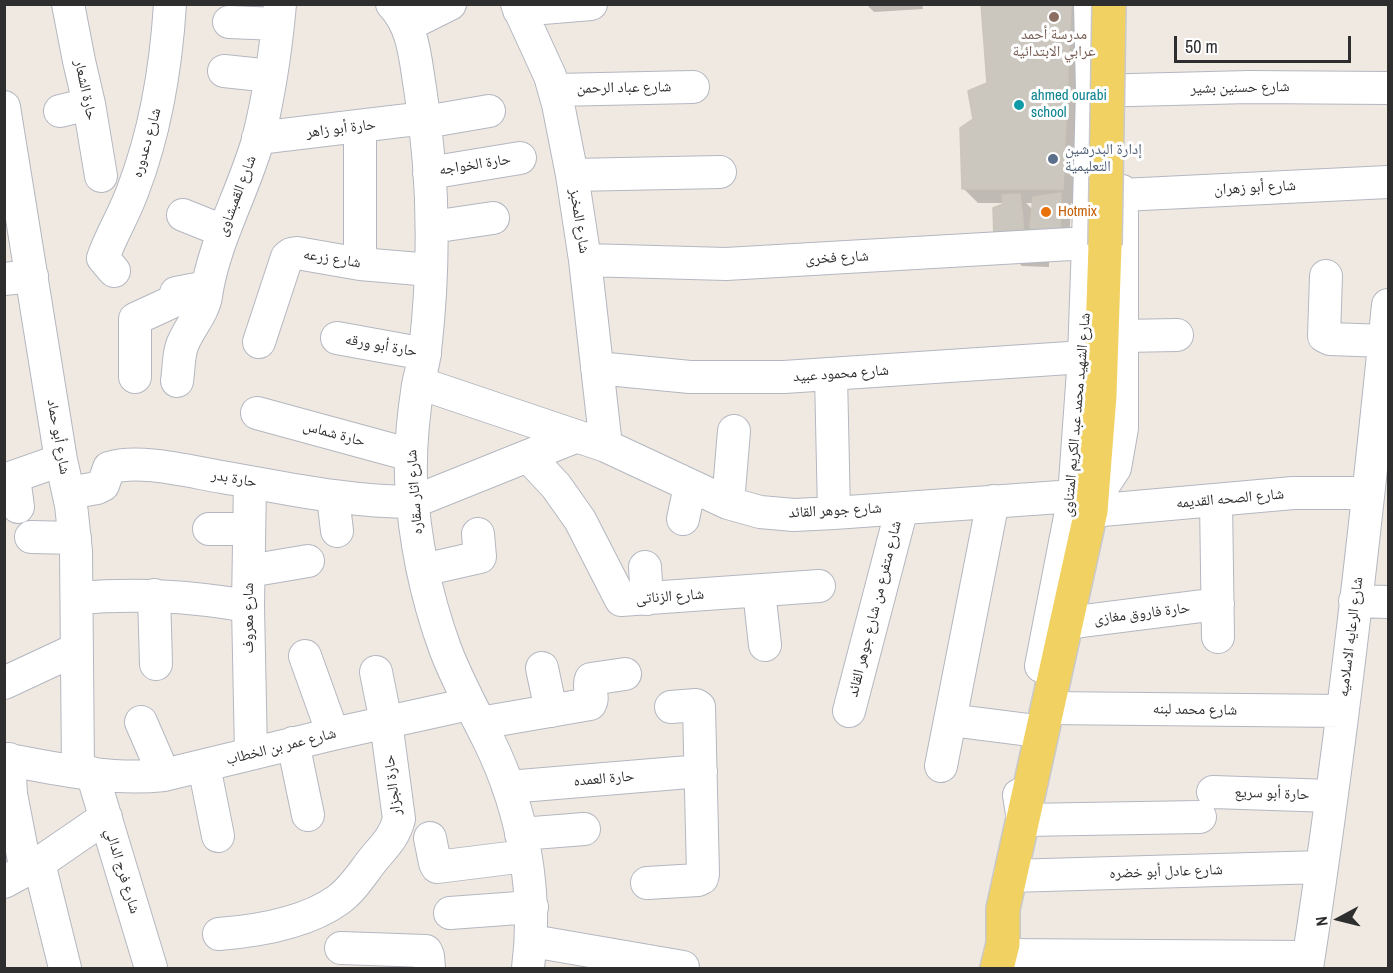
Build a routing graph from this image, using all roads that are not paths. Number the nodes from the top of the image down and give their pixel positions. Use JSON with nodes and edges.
{"nodes":[{"id":1,"x":68,"y":4,"type":"edge"},
{"id":2,"x":170,"y":4,"type":"edge"},
{"id":3,"x":450,"y":4,"type":"edge"},
{"id":4,"x":591,"y":4,"type":"edge"},
{"id":5,"x":1090,"y":4,"type":"edge"},
{"id":6,"x":1109,"y":4,"type":"edge"},
{"id":7,"x":1124,"y":4,"type":"edge"},
{"id":8,"x":518,"y":7,"type":"edge"},
{"id":9,"x":279,"y":14,"type":"edge"},
{"id":10,"x":400,"y":15,"type":"edge"},
{"id":11,"x":229,"y":22,"type":"dead end"},
{"id":12,"x":224,"y":71,"type":"dead end"},
{"id":13,"x":271,"y":76,"type":"junction"},
{"id":14,"x":693,"y":87,"type":"dead end"},
{"id":15,"x":1389,"y":88,"type":"edge"},
{"id":16,"x":555,"y":90,"type":"junction"},
{"id":17,"x":1123,"y":90,"type":"junction"},
{"id":18,"x":1092,"y":91,"type":"junction"},
{"id":19,"x":4,"y":107,"type":"edge"},
{"id":20,"x":489,"y":111,"type":"dead end"},
{"id":21,"x":425,"y":120,"type":"junction"},
{"id":22,"x":360,"y":127,"type":"junction"},
{"id":23,"x":258,"y":138,"type":"junction"},
{"id":24,"x":520,"y":158,"type":"dead end"},
{"id":25,"x":720,"y":172,"type":"dead end"},
{"id":26,"x":429,"y":173,"type":"junction"},
{"id":27,"x":573,"y":175,"type":"junction"},
{"id":28,"x":101,"y":176,"type":"dead end"},
{"id":29,"x":1389,"y":182,"type":"edge"},
{"id":30,"x":1122,"y":195,"type":"junction"},
{"id":31,"x":183,"y":215,"type":"dead end"},
{"id":32,"x":493,"y":218,"type":"dead end"},
{"id":33,"x":432,"y":227,"type":"junction"},
{"id":34,"x":223,"y":231,"type":"junction"},
{"id":35,"x":15,"y":232,"type":"edge"},
{"id":36,"x":1096,"y":244,"type":"junction"},
{"id":37,"x":585,"y":260,"type":"junction"},
{"id":38,"x":360,"y":264,"type":"junction"},
{"id":39,"x":431,"y":270,"type":"junction"},
{"id":40,"x":114,"y":271,"type":"dead end"},
{"id":41,"x":1326,"y":276,"type":"dead end"},
{"id":42,"x":18,"y":277,"type":"edge"},
{"id":43,"x":207,"y":287,"type":"junction"},
{"id":44,"x":1389,"y":305,"type":"edge"},
{"id":45,"x":1177,"y":335,"type":"dead end"},
{"id":46,"x":1122,"y":336,"type":"junction"},
{"id":47,"x":337,"y":338,"type":"dead end"},
{"id":48,"x":184,"y":340,"type":"junction"},
{"id":49,"x":1385,"y":341,"type":"junction"},
{"id":50,"x":259,"y":342,"type":"dead end"},
{"id":51,"x":1084,"y":357,"type":"junction"},
{"id":52,"x":422,"y":368,"type":"junction"},
{"id":53,"x":597,"y":368,"type":"junction"},
{"id":54,"x":831,"y":375,"type":"junction"},
{"id":55,"x":177,"y":381,"type":"dead end"},
{"id":56,"x":257,"y":413,"type":"dead end"},
{"id":57,"x":734,"y":431,"type":"dead end"},
{"id":58,"x":575,"y":437,"type":"junction"},
{"id":59,"x":606,"y":446,"type":"junction"},
{"id":60,"x":411,"y":455,"type":"junction"},
{"id":61,"x":528,"y":456,"type":"junction"},
{"id":62,"x":61,"y":460,"type":"junction"},
{"id":63,"x":1376,"y":478,"type":"edge"},
{"id":64,"x":250,"y":482,"type":"junction"},
{"id":65,"x":690,"y":486,"type":"junction"},
{"id":66,"x":12,"y":488,"type":"edge"},
{"id":67,"x":69,"y":493,"type":"junction"},
{"id":68,"x":333,"y":497,"type":"junction"},
{"id":69,"x":993,"y":501,"type":"junction"},
{"id":70,"x":1216,"y":501,"type":"junction"},
{"id":71,"x":413,"y":502,"type":"junction"},
{"id":72,"x":728,"y":503,"type":"junction"},
{"id":73,"x":1086,"y":503,"type":"junction"},
{"id":74,"x":902,"y":508,"type":"junction"},
{"id":75,"x":834,"y":513,"type":"junction"},
{"id":76,"x":683,"y":519,"type":"dead end"},
{"id":77,"x":209,"y":529,"type":"dead end"},
{"id":78,"x":249,"y":529,"type":"junction"},
{"id":79,"x":337,"y":531,"type":"dead end"},
{"id":80,"x":478,"y":534,"type":"dead end"},
{"id":81,"x":31,"y":537,"type":"dead end"},
{"id":82,"x":75,"y":538,"type":"junction"},
{"id":83,"x":308,"y":561,"type":"dead end"},
{"id":84,"x":645,"y":567,"type":"dead end"},
{"id":85,"x":423,"y":570,"type":"junction"},
{"id":86,"x":249,"y":571,"type":"junction"},
{"id":87,"x":819,"y":586,"type":"dead end"},
{"id":88,"x":759,"y":591,"type":"junction"},
{"id":89,"x":154,"y":595,"type":"junction"},
{"id":90,"x":77,"y":598,"type":"junction"},
{"id":91,"x":647,"y":599,"type":"junction"},
{"id":92,"x":1355,"y":601,"type":"junction"},
{"id":93,"x":1389,"y":602,"type":"edge"},
{"id":94,"x":1218,"y":604,"type":"junction"},
{"id":95,"x":248,"y":606,"type":"junction"},
{"id":96,"x":1067,"y":623,"type":"junction"},
{"id":97,"x":1218,"y":637,"type":"dead end"},
{"id":98,"x":765,"y":645,"type":"dead end"},
{"id":99,"x":77,"y":650,"type":"junction"},
{"id":100,"x":305,"y":656,"type":"dead end"},
{"id":101,"x":156,"y":664,"type":"dead end"},
{"id":102,"x":542,"y":668,"type":"dead end"},
{"id":103,"x":376,"y":672,"type":"dead end"},
{"id":104,"x":626,"y":674,"type":"dead end"},
{"id":105,"x":4,"y":683,"type":"edge"},
{"id":106,"x":671,"y":707,"type":"dead end"},
{"id":107,"x":551,"y":711,"type":"junction"},
{"id":108,"x":849,"y":711,"type":"dead end"},
{"id":109,"x":1342,"y":711,"type":"junction"},
{"id":110,"x":474,"y":713,"type":"junction"},
{"id":111,"x":1038,"y":719,"type":"junction"},
{"id":112,"x":950,"y":720,"type":"junction"},
{"id":113,"x":141,"y":722,"type":"dead end"},
{"id":114,"x":386,"y":722,"type":"junction"},
{"id":115,"x":333,"y":734,"type":"junction"},
{"id":116,"x":293,"y":743,"type":"junction"},
{"id":117,"x":251,"y":754,"type":"junction"},
{"id":118,"x":7,"y":759,"type":"edge"},
{"id":119,"x":204,"y":766,"type":"junction"},
{"id":120,"x":941,"y":766,"type":"dead end"},
{"id":121,"x":700,"y":771,"type":"junction"},
{"id":122,"x":85,"y":772,"type":"junction"},
{"id":123,"x":164,"y":775,"type":"junction"},
{"id":124,"x":508,"y":787,"type":"junction"},
{"id":125,"x":1331,"y":796,"type":"junction"},
{"id":126,"x":308,"y":815,"type":"dead end"},
{"id":127,"x":106,"y":817,"type":"junction"},
{"id":128,"x":1023,"y":820,"type":"junction"},
{"id":129,"x":584,"y":829,"type":"dead end"},
{"id":130,"x":218,"y":836,"type":"dead end"},
{"id":131,"x":430,"y":838,"type":"dead end"},
{"id":132,"x":523,"y":845,"type":"junction"},
{"id":133,"x":1322,"y":867,"type":"junction"},
{"id":134,"x":23,"y":872,"type":"edge"},
{"id":135,"x":1010,"y":876,"type":"junction"},
{"id":136,"x":647,"y":883,"type":"dead end"},
{"id":137,"x":339,"y":900,"type":"junction"},
{"id":138,"x":532,"y":908,"type":"junction"},
{"id":139,"x":450,"y":914,"type":"dead end"},
{"id":140,"x":219,"y":934,"type":"dead end"},
{"id":141,"x":530,"y":955,"type":"edge"},
{"id":142,"x":342,"y":958,"type":"edge"},
{"id":143,"x":1307,"y":963,"type":"edge"},
{"id":144,"x":990,"y":964,"type":"edge"},
{"id":145,"x":683,"y":967,"type":"dead end"},
{"id":146,"x":65,"y":969,"type":"edge"},
{"id":147,"x":151,"y":969,"type":"edge"},
{"id":148,"x":429,"y":969,"type":"edge"}],
"edges":[{"from":1,"to":28,"type":"street","name":"حارة الشعار"},
{"from":2,"to":40,"type":"street","name":"شارع دعدوره"},
{"from":3,"to":10,"type":"street"},
{"from":4,"to":8,"type":"street"},
{"from":5,"to":18,"type":"street","name":"شارع الشهيد محمد عبد الكريم المتناوى"},
{"from":6,"to":36,"type":"main road","bridge":true},
{"from":7,"to":17,"type":"street","name":"شارع الشهيد محمد عبد الكريم المتناوى"},
{"from":8,"to":16,"type":"street","name":"شارع المخبز"},
{"from":9,"to":11,"type":"street"},
{"from":9,"to":13,"type":"street","name":"شارع القمبشاوى"},
{"from":10,"to":21,"type":"street","name":"شارع اثار سقاره"},
{"from":12,"to":13,"type":"street"},
{"from":13,"to":23,"type":"street","name":"شارع القمبشاوى"},
{"from":14,"to":16,"type":"street","name":"شارع عباد الرحمن"},
{"from":15,"to":17,"type":"street","name":"شارع حسنين بشير"},
{"from":16,"to":27,"type":"street","name":"شارع المخبز"},
{"from":17,"to":18,"type":"street","name":"شارع حسنين بشير"},
{"from":17,"to":30,"type":"street","name":"شارع الشهيد محمد عبد الكريم المتناوى"},
{"from":18,"to":36,"type":"street","name":"شارع الشهيد محمد عبد الكريم المتناوى"},
{"from":19,"to":35,"type":"street","name":"شارع أبو حماد"},
{"from":20,"to":21,"type":"street","name":"حارة أبو زاهر"},
{"from":21,"to":22,"type":"street","name":"حارة أبو زاهر"},
{"from":21,"to":26,"type":"street","name":"شارع اثار سقاره"},
{"from":22,"to":23,"type":"street","name":"حارة أبو زاهر"},
{"from":22,"to":38,"type":"street"},
{"from":23,"to":34,"type":"street","name":"شارع القمبشاوى"},
{"from":24,"to":26,"type":"street","name":"حارة الخواجه"},
{"from":25,"to":27,"type":"street"},
{"from":26,"to":33,"type":"street","name":"شارع اثار سقاره"},
{"from":27,"to":37,"type":"street","name":"شارع المخبز"},
{"from":29,"to":30,"type":"street","name":"شارع أبو زهران"},
{"from":30,"to":46,"type":"street","name":"شارع الشهيد محمد عبد الكريم المتناوى"},
{"from":31,"to":34,"type":"street"},
{"from":32,"to":33,"type":"street"},
{"from":33,"to":39,"type":"street","name":"شارع اثار سقاره"},
{"from":34,"to":43,"type":"street","name":"شارع القمبشاوى"},
{"from":35,"to":42,"type":"street","name":"شارع أبو حماد"},
{"from":36,"to":37,"type":"street","name":"شارع فخرى"},
{"from":36,"to":51,"type":"street","name":"شارع الشهيد محمد عبد الكريم المتناوى"},
{"from":36,"to":73,"type":"main road"},
{"from":37,"to":53,"type":"street","name":"شارع المخبز"},
{"from":38,"to":39,"type":"street","name":"شارع زرعه"},
{"from":38,"to":50,"type":"street","name":"شارع زرعه"},
{"from":39,"to":52,"type":"street","name":"شارع اثار سقاره"},
{"from":41,"to":49,"type":"street"},
{"from":42,"to":62,"type":"street","name":"شارع أبو حماد"},
{"from":43,"to":48,"type":"street","name":"شارع القمبشاوى"},
{"from":43,"to":48,"type":"street"},
{"from":44,"to":49,"type":"street","name":"شارع الرعايه الاسلاميه"},
{"from":45,"to":46,"type":"street"},
{"from":46,"to":73,"type":"street","name":"شارع الشهيد محمد عبد الكريم المتناوى"},
{"from":47,"to":52,"type":"street","name":"حارة أبو ورقه"},
{"from":48,"to":55,"type":"street","name":"شارع القمبشاوى"},
{"from":49,"to":63,"type":"street","name":"شارع الرعايه الاسلاميه"},
{"from":51,"to":54,"type":"street","name":"شارع محمود عبيد"},
{"from":51,"to":73,"type":"street","name":"شارع الشهيد محمد عبد الكريم المتناوى"},
{"from":52,"to":58,"type":"street","name":"شارع جوهر القائد"},
{"from":52,"to":60,"type":"street","name":"شارع اثار سقاره"},
{"from":53,"to":54,"type":"street","name":"شارع محمود عبيد"},
{"from":53,"to":59,"type":"street","name":"شارع المخبز"},
{"from":54,"to":75,"type":"street"},
{"from":56,"to":60,"type":"street","name":"حارة شماس"},
{"from":57,"to":72,"type":"street"},
{"from":58,"to":59,"type":"street","name":"شارع جوهر القائد"},
{"from":58,"to":61,"type":"street"},
{"from":59,"to":65,"type":"street","name":"شارع جوهر القائد"},
{"from":60,"to":71,"type":"street","name":"شارع اثار سقاره"},
{"from":61,"to":71,"type":"street"},
{"from":61,"to":91,"type":"street","name":"شارع الزناتى"},
{"from":62,"to":66,"type":"street"},
{"from":62,"to":67,"type":"street","name":"شارع أبو حماد"},
{"from":63,"to":70,"type":"street","name":"شارع الصحه القديمه"},
{"from":63,"to":92,"type":"street","name":"شارع الرعايه الاسلاميه"},
{"from":64,"to":67,"type":"street","name":"حارة بدر"},
{"from":64,"to":68,"type":"street","name":"حارة بدر"},
{"from":64,"to":78,"type":"street","name":"شارع معروف"},
{"from":65,"to":72,"type":"street","name":"شارع جوهر القائد"},
{"from":65,"to":76,"type":"street"},
{"from":67,"to":82,"type":"street","name":"شارع أبو حماد"},
{"from":68,"to":71,"type":"street","name":"حارة بدر"},
{"from":68,"to":79,"type":"street"},
{"from":69,"to":73,"type":"street","name":"شارع جوهر القائد"},
{"from":69,"to":74,"type":"street","name":"شارع جوهر القائد"},
{"from":69,"to":112,"type":"street"},
{"from":70,"to":73,"type":"street","name":"شارع الصحه القديمه"},
{"from":70,"to":94,"type":"street"},
{"from":71,"to":85,"type":"street","name":"شارع اثار سقاره"},
{"from":72,"to":75,"type":"street","name":"شارع جوهر القائد"},
{"from":73,"to":96,"type":"main road"},
{"from":73,"to":111,"type":"street","name":"شارع الشهيد محمد عبد الكريم المتناوى"},
{"from":74,"to":75,"type":"street","name":"شارع جوهر القائد"},
{"from":74,"to":108,"type":"street","name":"شارع متفرع من شارع جوهر القائد"},
{"from":77,"to":78,"type":"street"},
{"from":78,"to":86,"type":"street","name":"شارع معروف"},
{"from":80,"to":85,"type":"street"},
{"from":81,"to":82,"type":"street"},
{"from":82,"to":90,"type":"street","name":"شارع أبو حماد"},
{"from":83,"to":86,"type":"street"},
{"from":84,"to":91,"type":"street"},
{"from":85,"to":110,"type":"street","name":"شارع اثار سقاره"},
{"from":86,"to":95,"type":"street","name":"شارع معروف"},
{"from":87,"to":88,"type":"street","name":"شارع الزناتى"},
{"from":88,"to":91,"type":"street","name":"شارع الزناتى"},
{"from":88,"to":98,"type":"street"},
{"from":89,"to":90,"type":"street"},
{"from":89,"to":95,"type":"street"},
{"from":89,"to":101,"type":"street"},
{"from":90,"to":99,"type":"street","name":"شارع أبو حماد"},
{"from":92,"to":93,"type":"street"},
{"from":92,"to":109,"type":"street","name":"شارع الرعايه الاسلاميه"},
{"from":94,"to":96,"type":"street","name":"حارة فاروق مغازى"},
{"from":94,"to":97,"type":"street"},
{"from":95,"to":117,"type":"street","name":"شارع معروف"},
{"from":96,"to":111,"type":"main road"},
{"from":99,"to":105,"type":"street"},
{"from":99,"to":122,"type":"street","name":"شارع أبو حماد"},
{"from":100,"to":115,"type":"street"},
{"from":102,"to":107,"type":"street"},
{"from":103,"to":114,"type":"street","name":"حارة الجزار"},
{"from":104,"to":107,"type":"street","name":"شارع عمر بن الخطاب"},
{"from":106,"to":121,"type":"street"},
{"from":107,"to":110,"type":"street","name":"شارع عمر بن الخطاب"},
{"from":109,"to":111,"type":"street","name":"شارع محمد لبنه"},
{"from":109,"to":125,"type":"street","name":"شارع الرعايه الاسلاميه"},
{"from":110,"to":114,"type":"street","name":"شارع عمر بن الخطاب"},
{"from":110,"to":124,"type":"street","name":"شارع اثار سقاره"},
{"from":111,"to":112,"type":"street","name":"شارع محمد لبنه"},
{"from":111,"to":128,"type":"main road"},
{"from":112,"to":120,"type":"street"},
{"from":113,"to":123,"type":"street"},
{"from":114,"to":115,"type":"street","name":"شارع عمر بن الخطاب"},
{"from":114,"to":137,"type":"street","name":"حارة الجزار"},
{"from":115,"to":116,"type":"street","name":"شارع عمر بن الخطاب"},
{"from":116,"to":117,"type":"street","name":"شارع عمر بن الخطاب"},
{"from":116,"to":126,"type":"street"},
{"from":117,"to":119,"type":"street","name":"شارع عمر بن الخطاب"},
{"from":118,"to":122,"type":"street","name":"شارع عمر بن الخطاب"},
{"from":118,"to":134,"type":"street"},
{"from":119,"to":123,"type":"street","name":"شارع عمر بن الخطاب"},
{"from":119,"to":130,"type":"street"},
{"from":121,"to":124,"type":"street","name":"حارة العمده"},
{"from":121,"to":136,"type":"street"},
{"from":122,"to":123,"type":"street","name":"شارع عمر بن الخطاب"},
{"from":122,"to":127,"type":"street","name":"شارع فرج الدالي"},
{"from":124,"to":132,"type":"street","name":"شارع اثار سقاره"},
{"from":125,"to":128,"type":"street","name":"حارة أبو سريع"},
{"from":125,"to":133,"type":"street","name":"شارع الرعايه الاسلاميه"},
{"from":127,"to":134,"type":"street"},
{"from":127,"to":147,"type":"street","name":"شارع فرج الدالي"},
{"from":128,"to":135,"type":"main road"},
{"from":129,"to":132,"type":"street"},
{"from":131,"to":132,"type":"street"},
{"from":132,"to":138,"type":"street","name":"شارع اثار سقاره"},
{"from":133,"to":135,"type":"street","name":"شارع عادل أبو خضره"},
{"from":133,"to":143,"type":"street","name":"شارع الرعايه الاسلاميه"},
{"from":134,"to":146,"type":"street"},
{"from":135,"to":144,"type":"main road"},
{"from":137,"to":140,"type":"street","name":"حارة الجزار"},
{"from":137,"to":142,"type":"street"},
{"from":138,"to":139,"type":"street"},
{"from":138,"to":141,"type":"street","name":"شارع اثار سقاره"},
{"from":141,"to":145,"type":"street"},
{"from":142,"to":148,"type":"street"},
{"from":143,"to":144,"type":"street"}]}
